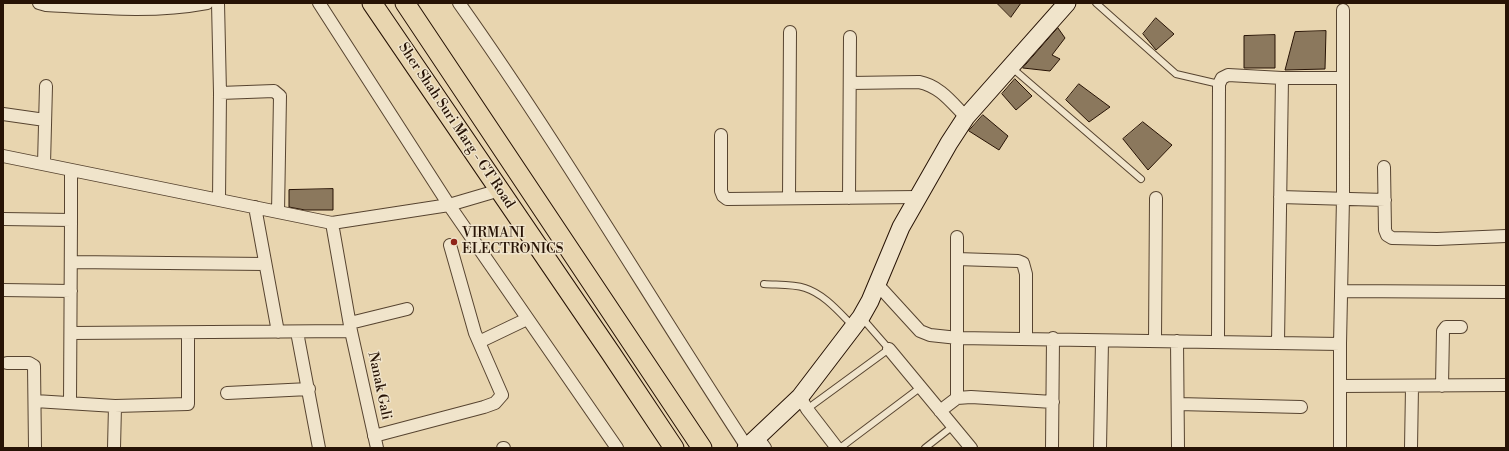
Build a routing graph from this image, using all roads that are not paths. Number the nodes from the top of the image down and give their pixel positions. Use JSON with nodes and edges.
{"nodes":[{"id":1,"x":39,"y":3,"type":"edge"},
{"id":2,"x":207,"y":3,"type":"edge"},
{"id":3,"x":218,"y":3,"type":"edge"},
{"id":4,"x":319,"y":3,"type":"edge"},
{"id":5,"x":372,"y":3,"type":"edge"},
{"id":6,"x":405,"y":3,"type":"edge"},
{"id":7,"x":459,"y":3,"type":"edge"},
{"id":8,"x":1067,"y":3,"type":"edge"},
{"id":9,"x":1096,"y":3,"type":"edge"},
{"id":10,"x":1343,"y":10,"type":"dead end"},
{"id":11,"x":790,"y":32,"type":"dead end"},
{"id":12,"x":850,"y":37,"type":"dead end"},
{"id":13,"x":1011,"y":67,"type":"junction"},
{"id":14,"x":1282,"y":78,"type":"junction"},
{"id":15,"x":1343,"y":78,"type":"junction"},
{"id":16,"x":850,"y":83,"type":"junction"},
{"id":17,"x":1219,"y":84,"type":"junction"},
{"id":18,"x":46,"y":86,"type":"dead end"},
{"id":19,"x":220,"y":93,"type":"junction"},
{"id":20,"x":3,"y":114,"type":"edge"},
{"id":21,"x":966,"y":118,"type":"junction"},
{"id":22,"x":45,"y":120,"type":"junction"},
{"id":23,"x":721,"y":135,"type":"dead end"},
{"id":24,"x":3,"y":156,"type":"edge"},
{"id":25,"x":44,"y":164,"type":"junction"},
{"id":26,"x":1384,"y":167,"type":"dead end"},
{"id":27,"x":71,"y":170,"type":"junction"},
{"id":28,"x":1141,"y":179,"type":"dead end"},
{"id":29,"x":500,"y":190,"type":"junction"},
{"id":30,"x":918,"y":197,"type":"junction"},
{"id":31,"x":1280,"y":197,"type":"junction"},
{"id":32,"x":788,"y":198,"type":"junction"},
{"id":33,"x":849,"y":198,"type":"junction"},
{"id":34,"x":1156,"y":198,"type":"dead end"},
{"id":35,"x":1343,"y":198,"type":"junction"},
{"id":36,"x":219,"y":200,"type":"junction"},
{"id":37,"x":1385,"y":200,"type":"junction"},
{"id":38,"x":449,"y":205,"type":"junction"},
{"id":39,"x":255,"y":207,"type":"junction"},
{"id":40,"x":278,"y":212,"type":"junction"},
{"id":41,"x":3,"y":220,"type":"edge"},
{"id":42,"x":71,"y":220,"type":"junction"},
{"id":43,"x":332,"y":223,"type":"junction"},
{"id":44,"x":1506,"y":236,"type":"edge"},
{"id":45,"x":957,"y":237,"type":"dead end"},
{"id":46,"x":450,"y":245,"type":"dead end"},
{"id":47,"x":957,"y":259,"type":"junction"},
{"id":48,"x":71,"y":262,"type":"junction"},
{"id":49,"x":265,"y":264,"type":"junction"},
{"id":50,"x":764,"y":284,"type":"dead end"},
{"id":51,"x":877,"y":284,"type":"junction"},
{"id":52,"x":3,"y":290,"type":"edge"},
{"id":53,"x":71,"y":291,"type":"junction"},
{"id":54,"x":1341,"y":291,"type":"junction"},
{"id":55,"x":1506,"y":292,"type":"edge"},
{"id":56,"x":408,"y":309,"type":"dead end"},
{"id":57,"x":527,"y":319,"type":"junction"},
{"id":58,"x":857,"y":322,"type":"junction"},
{"id":59,"x":351,"y":327,"type":"junction"},
{"id":60,"x":1461,"y":327,"type":"dead end"},
{"id":61,"x":278,"y":332,"type":"junction"},
{"id":62,"x":297,"y":332,"type":"junction"},
{"id":63,"x":71,"y":333,"type":"junction"},
{"id":64,"x":188,"y":333,"type":"junction"},
{"id":65,"x":958,"y":338,"type":"junction"},
{"id":66,"x":1026,"y":338,"type":"junction"},
{"id":67,"x":1053,"y":338,"type":"junction"},
{"id":68,"x":1155,"y":340,"type":"junction"},
{"id":69,"x":1102,"y":341,"type":"junction"},
{"id":70,"x":1177,"y":341,"type":"junction"},
{"id":71,"x":1218,"y":341,"type":"junction"},
{"id":72,"x":479,"y":342,"type":"junction"},
{"id":73,"x":1278,"y":342,"type":"junction"},
{"id":74,"x":1340,"y":344,"type":"junction"},
{"id":75,"x":889,"y":349,"type":"junction"},
{"id":76,"x":7,"y":363,"type":"dead end"},
{"id":77,"x":1506,"y":385,"type":"edge"},
{"id":78,"x":1340,"y":386,"type":"junction"},
{"id":79,"x":1442,"y":386,"type":"junction"},
{"id":80,"x":921,"y":387,"type":"junction"},
{"id":81,"x":1412,"y":387,"type":"junction"},
{"id":82,"x":309,"y":389,"type":"junction"},
{"id":83,"x":227,"y":393,"type":"dead end"},
{"id":84,"x":957,"y":398,"type":"junction"},
{"id":85,"x":35,"y":401,"type":"junction"},
{"id":86,"x":1052,"y":402,"type":"junction"},
{"id":87,"x":70,"y":403,"type":"junction"},
{"id":88,"x":803,"y":403,"type":"junction"},
{"id":89,"x":1178,"y":404,"type":"junction"},
{"id":90,"x":115,"y":406,"type":"junction"},
{"id":91,"x":1301,"y":407,"type":"dead end"},
{"id":92,"x":940,"y":411,"type":"junction"},
{"id":93,"x":953,"y":426,"type":"junction"},
{"id":94,"x":374,"y":436,"type":"junction"},
{"id":95,"x":754,"y":445,"type":"edge"},
{"id":96,"x":35,"y":448,"type":"edge"},
{"id":97,"x":114,"y":448,"type":"edge"},
{"id":98,"x":319,"y":448,"type":"edge"},
{"id":99,"x":376,"y":448,"type":"edge"},
{"id":100,"x":617,"y":448,"type":"edge"},
{"id":101,"x":674,"y":448,"type":"edge"},
{"id":102,"x":702,"y":448,"type":"edge"},
{"id":103,"x":839,"y":448,"type":"edge"},
{"id":104,"x":925,"y":448,"type":"edge"},
{"id":105,"x":971,"y":448,"type":"edge"},
{"id":106,"x":1052,"y":448,"type":"edge"},
{"id":107,"x":1100,"y":448,"type":"edge"},
{"id":108,"x":1178,"y":448,"type":"edge"},
{"id":109,"x":1340,"y":448,"type":"edge"},
{"id":110,"x":1410,"y":448,"type":"edge"}],
"edges":[{"from":1,"to":2,"type":"street"},
{"from":3,"to":19,"type":"street"},
{"from":4,"to":38,"type":"street"},
{"from":5,"to":29,"type":"main road","name":"Sher Shah Suri Marg - GT Road"},
{"from":6,"to":102,"type":"main road","name":"Sher Shah Suri Marg - GT Road"},
{"from":7,"to":95,"type":"street"},
{"from":8,"to":13,"type":"street"},
{"from":9,"to":17,"type":"lane"},
{"from":10,"to":15,"type":"street"},
{"from":11,"to":32,"type":"street"},
{"from":12,"to":16,"type":"street"},
{"from":13,"to":21,"type":"street"},
{"from":13,"to":28,"type":"lane"},
{"from":14,"to":15,"type":"street"},
{"from":14,"to":17,"type":"street"},
{"from":14,"to":31,"type":"street"},
{"from":15,"to":35,"type":"street"},
{"from":16,"to":21,"type":"street"},
{"from":16,"to":33,"type":"street"},
{"from":17,"to":71,"type":"street"},
{"from":18,"to":22,"type":"street"},
{"from":19,"to":36,"type":"street"},
{"from":19,"to":40,"type":"street"},
{"from":20,"to":22,"type":"street"},
{"from":21,"to":30,"type":"street"},
{"from":22,"to":25,"type":"street"},
{"from":23,"to":32,"type":"street"},
{"from":24,"to":25,"type":"street"},
{"from":25,"to":27,"type":"street"},
{"from":26,"to":37,"type":"street"},
{"from":27,"to":36,"type":"street"},
{"from":27,"to":42,"type":"street"},
{"from":29,"to":38,"type":"street"},
{"from":29,"to":101,"type":"main road","name":"Sher Shah Suri Marg - GT Road"},
{"from":30,"to":33,"type":"street"},
{"from":30,"to":51,"type":"street"},
{"from":31,"to":35,"type":"street"},
{"from":31,"to":73,"type":"street"},
{"from":32,"to":33,"type":"street"},
{"from":34,"to":68,"type":"street"},
{"from":35,"to":37,"type":"street"},
{"from":35,"to":54,"type":"street"},
{"from":36,"to":39,"type":"street"},
{"from":37,"to":44,"type":"street"},
{"from":38,"to":43,"type":"street"},
{"from":38,"to":57,"type":"street"},
{"from":39,"to":40,"type":"street"},
{"from":39,"to":49,"type":"street"},
{"from":40,"to":43,"type":"street"},
{"from":41,"to":42,"type":"street"},
{"from":42,"to":48,"type":"street"},
{"from":43,"to":59,"type":"street","name":"Nanak Gali"},
{"from":45,"to":47,"type":"street"},
{"from":46,"to":72,"type":"street"},
{"from":47,"to":65,"type":"street"},
{"from":47,"to":66,"type":"street"},
{"from":48,"to":49,"type":"street"},
{"from":48,"to":53,"type":"street"},
{"from":49,"to":61,"type":"street"},
{"from":50,"to":58,"type":"lane"},
{"from":51,"to":58,"type":"street"},
{"from":51,"to":65,"type":"street"},
{"from":52,"to":53,"type":"street"},
{"from":53,"to":63,"type":"street"},
{"from":54,"to":55,"type":"street"},
{"from":54,"to":74,"type":"street"},
{"from":56,"to":59,"type":"street"},
{"from":57,"to":72,"type":"street"},
{"from":57,"to":100,"type":"street"},
{"from":58,"to":75,"type":"lane"},
{"from":58,"to":88,"type":"street"},
{"from":59,"to":62,"type":"street"},
{"from":59,"to":94,"type":"street","name":"Nanak Gali"},
{"from":60,"to":79,"type":"street"},
{"from":61,"to":62,"type":"street"},
{"from":61,"to":64,"type":"street"},
{"from":62,"to":82,"type":"street"},
{"from":63,"to":64,"type":"street"},
{"from":63,"to":87,"type":"street"},
{"from":64,"to":90,"type":"street"},
{"from":65,"to":66,"type":"street"},
{"from":65,"to":84,"type":"street"},
{"from":66,"to":67,"type":"street"},
{"from":67,"to":69,"type":"street"},
{"from":67,"to":86,"type":"street"},
{"from":68,"to":69,"type":"street"},
{"from":68,"to":70,"type":"street"},
{"from":69,"to":107,"type":"street"},
{"from":70,"to":71,"type":"street"},
{"from":70,"to":89,"type":"street"},
{"from":71,"to":73,"type":"street"},
{"from":72,"to":94,"type":"street"},
{"from":73,"to":74,"type":"street"},
{"from":74,"to":78,"type":"street"},
{"from":75,"to":80,"type":"street"},
{"from":75,"to":88,"type":"lane"},
{"from":76,"to":85,"type":"street"},
{"from":77,"to":79,"type":"street"},
{"from":78,"to":81,"type":"street"},
{"from":78,"to":109,"type":"street"},
{"from":79,"to":81,"type":"street"},
{"from":80,"to":92,"type":"street"},
{"from":80,"to":103,"type":"lane"},
{"from":81,"to":110,"type":"street"},
{"from":82,"to":83,"type":"street"},
{"from":82,"to":98,"type":"street"},
{"from":84,"to":86,"type":"street"},
{"from":84,"to":92,"type":"street"},
{"from":85,"to":87,"type":"street"},
{"from":85,"to":96,"type":"street"},
{"from":86,"to":106,"type":"street"},
{"from":87,"to":90,"type":"street"},
{"from":88,"to":95,"type":"street"},
{"from":88,"to":103,"type":"street"},
{"from":89,"to":91,"type":"street"},
{"from":89,"to":108,"type":"street"},
{"from":90,"to":97,"type":"street"},
{"from":92,"to":93,"type":"street"},
{"from":93,"to":104,"type":"lane"},
{"from":93,"to":105,"type":"street"},
{"from":94,"to":99,"type":"street","name":"Nanak Gali"}]}
